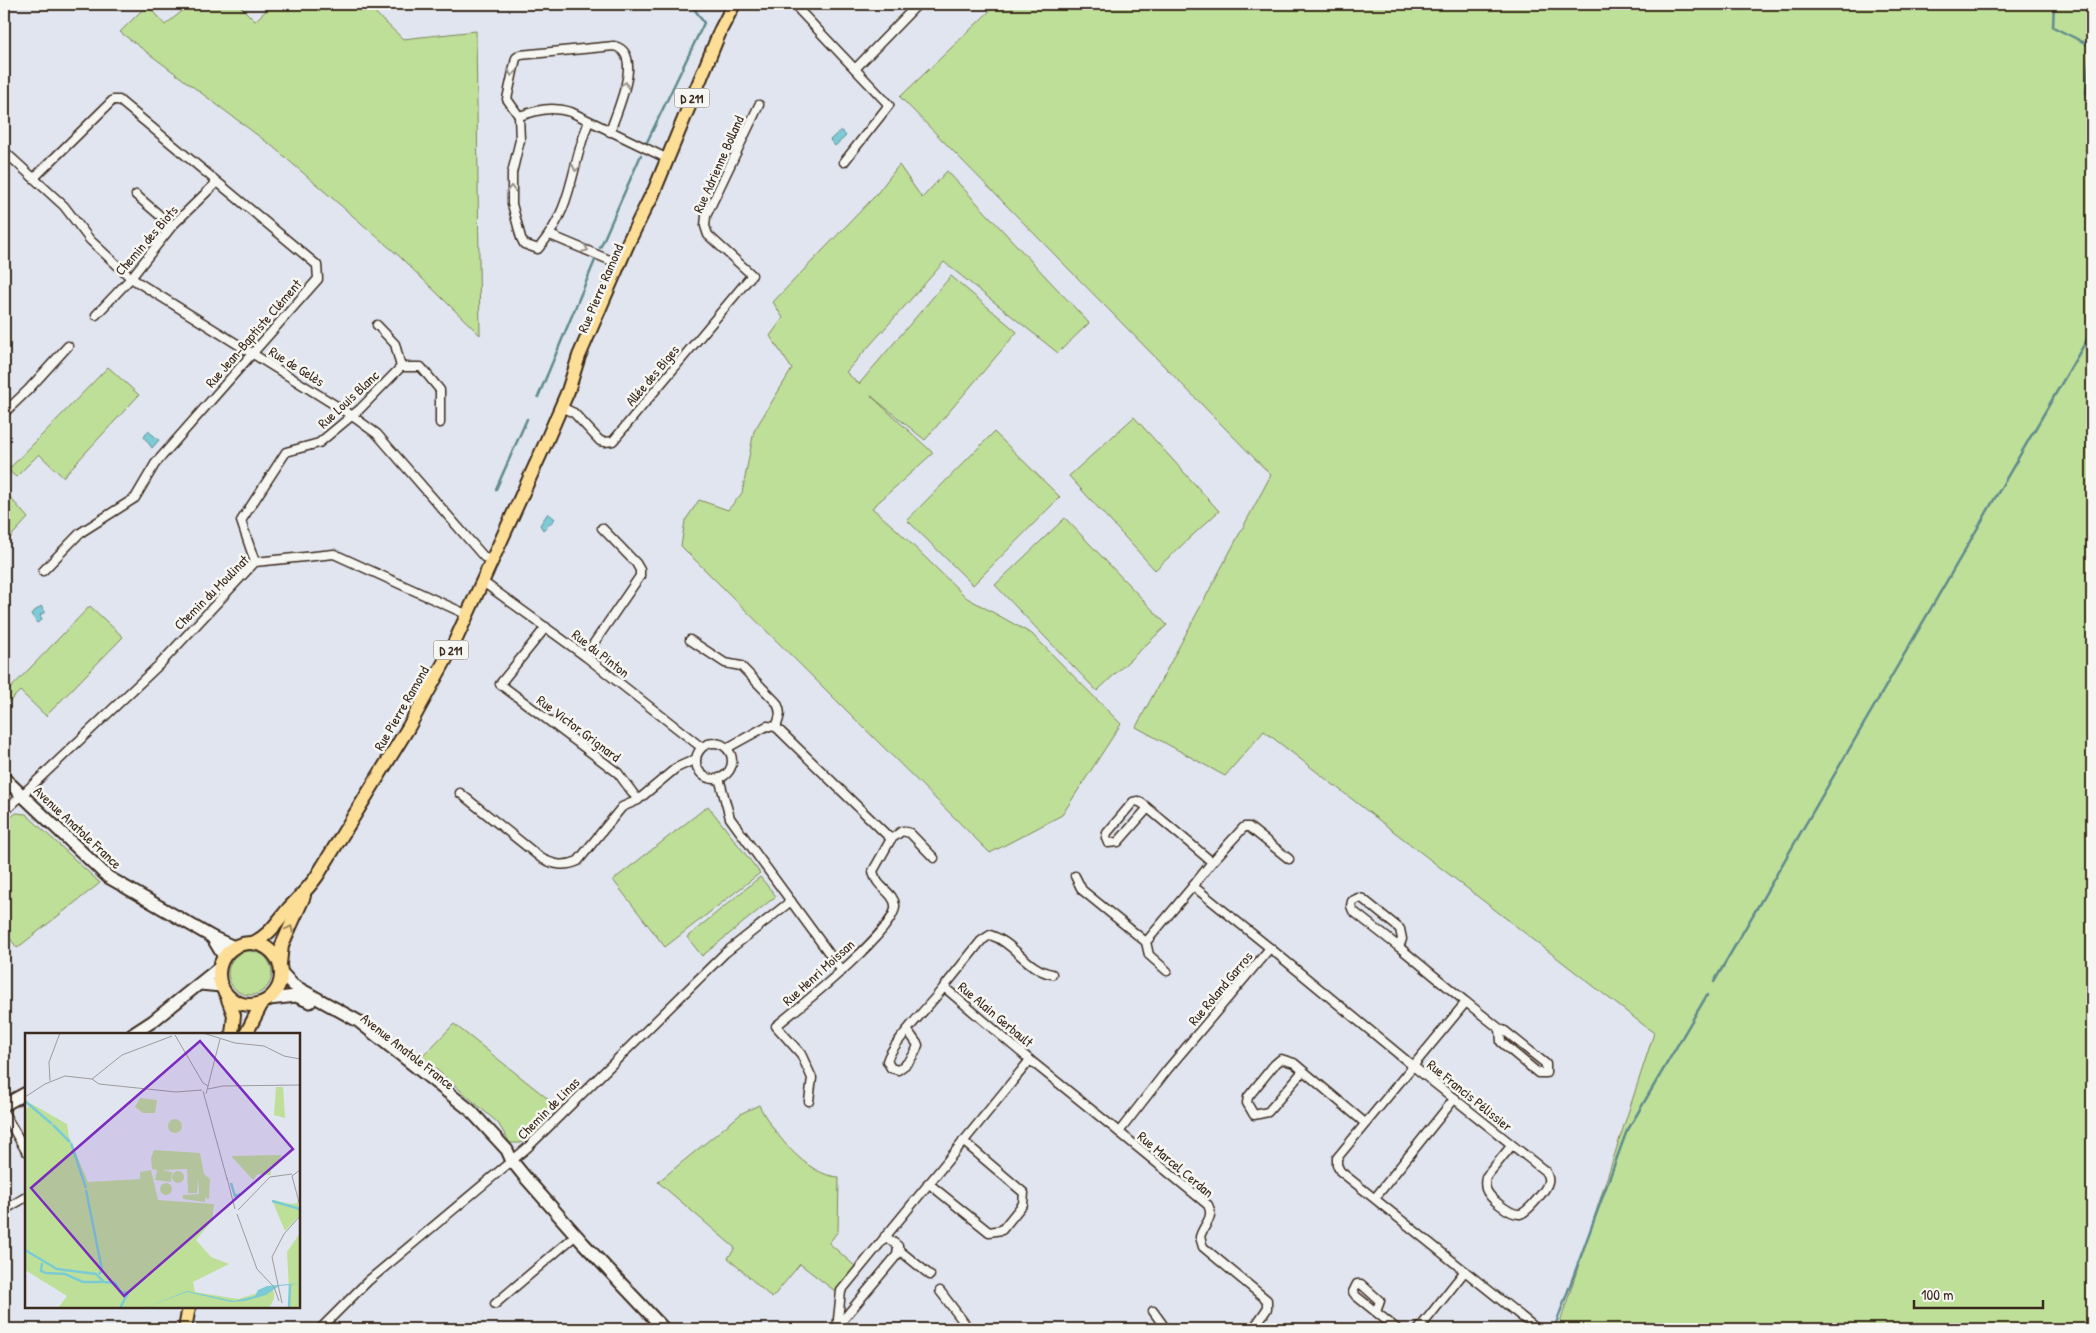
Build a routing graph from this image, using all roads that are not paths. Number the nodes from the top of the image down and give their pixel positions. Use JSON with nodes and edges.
{"nodes":[{"id":1,"x":734,"y":4,"type":"edge"},
{"id":2,"x":798,"y":4,"type":"edge"},
{"id":3,"x":918,"y":4,"type":"edge"},
{"id":4,"x":854,"y":69,"type":"junction"},
{"id":5,"x":759,"y":105,"type":"dead end"},
{"id":6,"x":519,"y":116,"type":"junction"},
{"id":7,"x":589,"y":121,"type":"junction"},
{"id":8,"x":610,"y":132,"type":"junction"},
{"id":9,"x":4,"y":151,"type":"edge"},
{"id":10,"x":666,"y":158,"type":"junction"},
{"id":11,"x":844,"y":162,"type":"dead end"},
{"id":12,"x":34,"y":178,"type":"junction"},
{"id":13,"x":217,"y":182,"type":"junction"},
{"id":14,"x":652,"y":194,"type":"junction"},
{"id":15,"x":136,"y":195,"type":"dead end"},
{"id":16,"x":172,"y":226,"type":"junction"},
{"id":17,"x":550,"y":235,"type":"junction"},
{"id":18,"x":619,"y":264,"type":"junction"},
{"id":19,"x":752,"y":275,"type":"joint"},
{"id":20,"x":131,"y":278,"type":"junction"},
{"id":21,"x":96,"y":315,"type":"dead end"},
{"id":22,"x":377,"y":325,"type":"dead end"},
{"id":23,"x":68,"y":346,"type":"dead end"},
{"id":24,"x":251,"y":353,"type":"junction"},
{"id":25,"x":401,"y":367,"type":"junction"},
{"id":26,"x":568,"y":391,"type":"junction"},
{"id":27,"x":561,"y":407,"type":"junction"},
{"id":28,"x":4,"y":413,"type":"edge"},
{"id":29,"x":351,"y":415,"type":"junction"},
{"id":30,"x":440,"y":423,"type":"dead end"},
{"id":31,"x":602,"y":528,"type":"dead end"},
{"id":32,"x":255,"y":562,"type":"junction"},
{"id":33,"x":493,"y":562,"type":"junction"},
{"id":34,"x":44,"y":571,"type":"dead end"},
{"id":35,"x":483,"y":582,"type":"junction"},
{"id":36,"x":468,"y":615,"type":"junction"},
{"id":37,"x":546,"y":627,"type":"junction"},
{"id":38,"x":690,"y":640,"type":"dead end"},
{"id":39,"x":585,"y":656,"type":"junction"},
{"id":40,"x":776,"y":727,"type":"junction"},
{"id":41,"x":701,"y":747,"type":"junction"},
{"id":42,"x":727,"y":748,"type":"junction"},
{"id":43,"x":696,"y":759,"type":"junction"},
{"id":44,"x":4,"y":778,"type":"edge"},
{"id":45,"x":719,"y":778,"type":"junction"},
{"id":46,"x":460,"y":793,"type":"dead end"},
{"id":47,"x":21,"y":795,"type":"junction"},
{"id":48,"x":638,"y":800,"type":"junction"},
{"id":49,"x":1147,"y":808,"type":"junction"},
{"id":50,"x":4,"y":812,"type":"edge"},
{"id":51,"x":891,"y":839,"type":"junction"},
{"id":52,"x":934,"y":858,"type":"dead end"},
{"id":53,"x":1288,"y":860,"type":"dead end"},
{"id":54,"x":1212,"y":862,"type":"junction"},
{"id":55,"x":1075,"y":876,"type":"dead end"},
{"id":56,"x":1193,"y":886,"type":"junction"},
{"id":57,"x":304,"y":894,"type":"junction"},
{"id":58,"x":791,"y":901,"type":"junction"},
{"id":59,"x":212,"y":937,"type":"junction"},
{"id":60,"x":1146,"y":942,"type":"junction"},
{"id":61,"x":253,"y":943,"type":"junction"},
{"id":62,"x":234,"y":947,"type":"junction"},
{"id":63,"x":1399,"y":947,"type":"junction"},
{"id":64,"x":1270,"y":948,"type":"junction"},
{"id":65,"x":222,"y":962,"type":"junction"},
{"id":66,"x":281,"y":968,"type":"junction"},
{"id":67,"x":842,"y":971,"type":"junction"},
{"id":68,"x":1167,"y":971,"type":"dead end"},
{"id":69,"x":1052,"y":974,"type":"dead end"},
{"id":70,"x":200,"y":984,"type":"junction"},
{"id":71,"x":944,"y":987,"type":"junction"},
{"id":72,"x":223,"y":990,"type":"junction"},
{"id":73,"x":266,"y":1001,"type":"junction"},
{"id":74,"x":1466,"y":1002,"type":"junction"},
{"id":75,"x":1500,"y":1030,"type":"junction"},
{"id":76,"x":908,"y":1031,"type":"junction"},
{"id":77,"x":135,"y":1033,"type":"edge"},
{"id":78,"x":232,"y":1033,"type":"edge"},
{"id":79,"x":247,"y":1033,"type":"edge"},
{"id":80,"x":1030,"y":1060,"type":"junction"},
{"id":81,"x":1413,"y":1066,"type":"junction"},
{"id":82,"x":1303,"y":1072,"type":"junction"},
{"id":83,"x":25,"y":1093,"type":"edge"},
{"id":84,"x":1455,"y":1098,"type":"junction"},
{"id":85,"x":810,"y":1101,"type":"dead end"},
{"id":86,"x":4,"y":1105,"type":"edge"},
{"id":87,"x":4,"y":1113,"type":"edge"},
{"id":88,"x":1365,"y":1123,"type":"junction"},
{"id":89,"x":1119,"y":1132,"type":"junction"},
{"id":90,"x":963,"y":1141,"type":"junction"},
{"id":91,"x":1512,"y":1144,"type":"junction"},
{"id":92,"x":25,"y":1149,"type":"edge"},
{"id":93,"x":512,"y":1161,"type":"junction"},
{"id":94,"x":928,"y":1183,"type":"junction"},
{"id":95,"x":25,"y":1198,"type":"edge"},
{"id":96,"x":1374,"y":1198,"type":"junction"},
{"id":97,"x":4,"y":1210,"type":"edge"},
{"id":98,"x":576,"y":1235,"type":"junction"},
{"id":99,"x":885,"y":1236,"type":"junction"},
{"id":100,"x":899,"y":1250,"type":"junction"},
{"id":101,"x":1465,"y":1271,"type":"junction"},
{"id":102,"x":930,"y":1275,"type":"dead end"},
{"id":103,"x":940,"y":1290,"type":"dead end"},
{"id":104,"x":495,"y":1304,"type":"dead end"},
{"id":105,"x":182,"y":1308,"type":"edge"},
{"id":106,"x":189,"y":1308,"type":"edge"},
{"id":107,"x":1153,"y":1311,"type":"dead end"},
{"id":108,"x":1376,"y":1312,"type":"dead end"},
{"id":109,"x":837,"y":1328,"type":"edge"},
{"id":110,"x":179,"y":1329,"type":"edge"},
{"id":111,"x":185,"y":1329,"type":"edge"},
{"id":112,"x":320,"y":1329,"type":"edge"},
{"id":113,"x":664,"y":1329,"type":"edge"},
{"id":114,"x":968,"y":1329,"type":"edge"},
{"id":115,"x":1166,"y":1329,"type":"edge"},
{"id":116,"x":1253,"y":1329,"type":"edge"},
{"id":117,"x":1397,"y":1329,"type":"edge"},
{"id":118,"x":1419,"y":1329,"type":"edge"},
{"id":119,"x":1537,"y":1329,"type":"edge"}],
"edges":[{"from":1,"to":10,"type":"main road","name":"Rue Pierre Ramond","number":"D 211"},
{"from":2,"to":4,"type":"street"},
{"from":3,"to":4,"type":"street"},
{"from":4,"to":11,"type":"street"},
{"from":5,"to":19,"type":"street","name":"Rue Adrienne Bolland"},
{"from":6,"to":7,"type":"street"},
{"from":8,"to":6,"type":"street","one_way":true},
{"from":17,"to":6,"type":"street","one_way":true},
{"from":7,"to":8,"type":"street"},
{"from":7,"to":17,"type":"street","one_way":true},
{"from":8,"to":10,"type":"street"},
{"from":9,"to":12,"type":"street","name":"Rue de Gelès"},
{"from":10,"to":14,"type":"main road","name":"Rue Pierre Ramond","number":"D 211"},
{"from":12,"to":13,"type":"street","name":"Rue Jean-Baptiste Clément"},
{"from":12,"to":20,"type":"street","name":"Rue de Gelès"},
{"from":13,"to":16,"type":"street","name":"Chemin des Biots"},
{"from":13,"to":24,"type":"street","name":"Rue Jean-Baptiste Clément"},
{"from":14,"to":18,"type":"main road","name":"Rue Pierre Ramond","number":"D 211"},
{"from":14,"to":26,"type":"main road","name":"Rue Pierre Ramond","number":"D 211"},
{"from":15,"to":16,"type":"street"},
{"from":16,"to":20,"type":"street","name":"Chemin des Biots"},
{"from":17,"to":18,"type":"street","one_way":true},
{"from":18,"to":26,"type":"main road","name":"Rue Pierre Ramond","number":"D 211"},
{"from":19,"to":27,"type":"street","name":"Allée des Biges"},
{"from":20,"to":21,"type":"street","name":"Chemin des Biots"},
{"from":20,"to":24,"type":"street","name":"Rue de Gelès"},
{"from":22,"to":25,"type":"street"},
{"from":23,"to":28,"type":"street"},
{"from":24,"to":29,"type":"street","name":"Rue de Gelès"},
{"from":24,"to":34,"type":"street","name":"Rue Jean-Baptiste Clément"},
{"from":25,"to":29,"type":"street","name":"Rue Louis Blanc"},
{"from":25,"to":30,"type":"street"},
{"from":26,"to":27,"type":"main road","name":"Rue Pierre Ramond","number":"D 211"},
{"from":27,"to":33,"type":"main road","name":"Rue Pierre Ramond","number":"D 211"},
{"from":29,"to":32,"type":"street","name":"Rue Louis Blanc"},
{"from":29,"to":33,"type":"street","name":"Rue de Gelès"},
{"from":31,"to":39,"type":"street"},
{"from":32,"to":36,"type":"street","name":"Chemin du Moulinat"},
{"from":32,"to":47,"type":"street","name":"Chemin du Moulinat"},
{"from":33,"to":35,"type":"main road","name":"Rue Pierre Ramond","number":"D 211"},
{"from":35,"to":36,"type":"main road","name":"Rue Pierre Ramond","number":"D 211"},
{"from":35,"to":37,"type":"street","name":"Rue du Pinton"},
{"from":36,"to":57,"type":"main road","name":"Rue Pierre Ramond","number":"D 211"},
{"from":37,"to":39,"type":"street","name":"Rue du Pinton"},
{"from":37,"to":48,"type":"street","name":"Rue Victor Grignard"},
{"from":38,"to":40,"type":"street"},
{"from":39,"to":41,"type":"street","name":"Rue du Pinton"},
{"from":40,"to":42,"type":"street"},
{"from":40,"to":51,"type":"street"},
{"from":41,"to":42,"type":"street"},
{"from":41,"to":43,"type":"street"},
{"from":42,"to":45,"type":"street"},
{"from":43,"to":45,"type":"street"},
{"from":43,"to":48,"type":"street"},
{"from":44,"to":47,"type":"street","name":"Avenue Anatole France"},
{"from":45,"to":58,"type":"street"},
{"from":46,"to":48,"type":"street"},
{"from":47,"to":50,"type":"street","name":"Chemin du Moulinat"},
{"from":47,"to":59,"type":"street","name":"Avenue Anatole France"},
{"from":49,"to":49,"type":"street"},
{"from":49,"to":54,"type":"street"},
{"from":51,"to":52,"type":"street"},
{"from":51,"to":67,"type":"street","name":"Rue Henri Moissan"},
{"from":53,"to":54,"type":"street"},
{"from":54,"to":56,"type":"street"},
{"from":55,"to":60,"type":"street"},
{"from":56,"to":60,"type":"street"},
{"from":56,"to":64,"type":"street"},
{"from":57,"to":61,"type":"main road","name":"Rue Pierre Ramond","number":"D 211"},
{"from":66,"to":57,"type":"main road","name":"Rue Pierre Ramond","number":"D 211","one_way":true},
{"from":58,"to":67,"type":"street"},
{"from":58,"to":93,"type":"street","name":"Chemin de Linas"},
{"from":59,"to":62,"type":"street","name":"Avenue Anatole France"},
{"from":59,"to":65,"type":"street","name":"Avenue Anatole France"},
{"from":60,"to":68,"type":"street"},
{"from":61,"to":62,"type":"main road"},
{"from":61,"to":66,"type":"main road"},
{"from":62,"to":65,"type":"main road"},
{"from":63,"to":63,"type":"street"},
{"from":63,"to":74,"type":"street"},
{"from":64,"to":81,"type":"street","name":"Rue Roland Garros"},
{"from":64,"to":89,"type":"street","name":"Rue Roland Garros"},
{"from":65,"to":70,"type":"street"},
{"from":65,"to":72,"type":"main road"},
{"from":66,"to":73,"type":"main road"},
{"from":66,"to":93,"type":"street","name":"Avenue Anatole France"},
{"from":67,"to":85,"type":"street","name":"Rue Henri Moissan"},
{"from":69,"to":71,"type":"street","name":"Rue Alain Gerbault"},
{"from":70,"to":72,"type":"street"},
{"from":70,"to":77,"type":"street"},
{"from":71,"to":76,"type":"street","name":"Rue Alain Gerbault"},
{"from":71,"to":80,"type":"street","name":"Rue Alain Gerbault"},
{"from":72,"to":73,"type":"main road"},
{"from":72,"to":78,"type":"main road"},
{"from":73,"to":79,"type":"main road"},
{"from":73,"to":93,"type":"street","name":"Avenue Anatole France"},
{"from":74,"to":75,"type":"street"},
{"from":74,"to":81,"type":"street"},
{"from":75,"to":75,"type":"street"},
{"from":76,"to":76,"type":"street","name":"Rue Alain Gerbault"},
{"from":80,"to":89,"type":"street"},
{"from":80,"to":90,"type":"street"},
{"from":81,"to":84,"type":"street","name":"Rue Francis Pélissier"},
{"from":81,"to":88,"type":"street"},
{"from":82,"to":82,"type":"street"},
{"from":82,"to":88,"type":"street"},
{"from":83,"to":86,"type":"street"},
{"from":84,"to":91,"type":"street","name":"Rue Francis Pélissier"},
{"from":84,"to":96,"type":"street"},
{"from":87,"to":92,"type":"street"},
{"from":88,"to":96,"type":"street"},
{"from":89,"to":116,"type":"street","name":"Rue Marcel Cerdan"},
{"from":90,"to":94,"type":"street"},
{"from":90,"to":94,"type":"street"},
{"from":91,"to":91,"type":"street","name":"Rue Francis Pélissier"},
{"from":93,"to":98,"type":"street","name":"Avenue Anatole France"},
{"from":93,"to":112,"type":"street","name":"Chemin de Linas"},
{"from":94,"to":99,"type":"street"},
{"from":95,"to":97,"type":"street"},
{"from":96,"to":101,"type":"street"},
{"from":98,"to":104,"type":"street"},
{"from":98,"to":113,"type":"street","name":"Avenue Anatole France"},
{"from":99,"to":100,"type":"street"},
{"from":99,"to":109,"type":"street"},
{"from":100,"to":102,"type":"street"},
{"from":100,"to":109,"type":"street"},
{"from":101,"to":118,"type":"street"},
{"from":101,"to":119,"type":"street"},
{"from":103,"to":114,"type":"street"},
{"from":105,"to":110,"type":"main road"},
{"from":106,"to":111,"type":"main road"},
{"from":107,"to":115,"type":"street"},
{"from":108,"to":117,"type":"street"}]}
